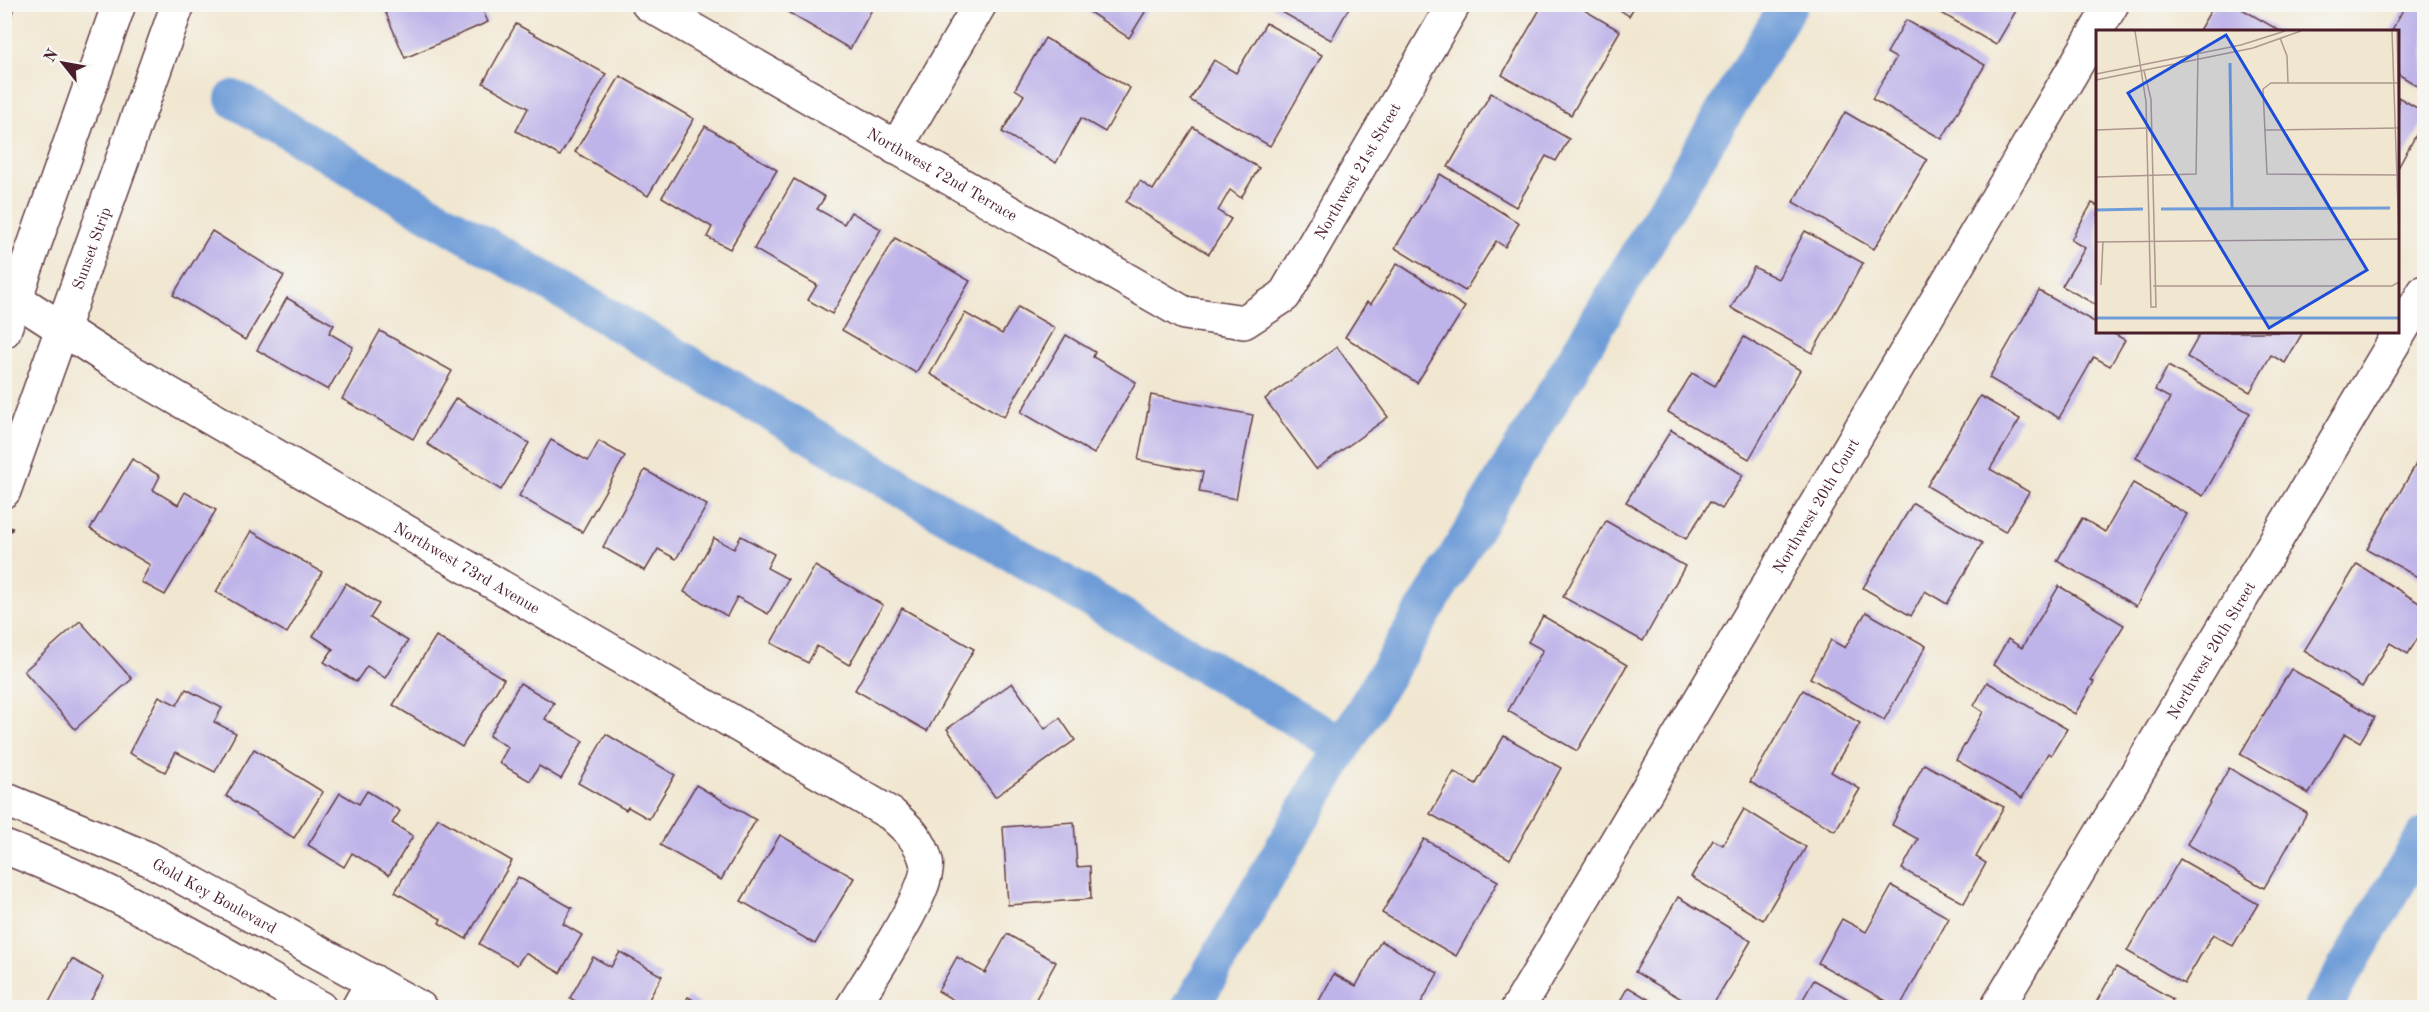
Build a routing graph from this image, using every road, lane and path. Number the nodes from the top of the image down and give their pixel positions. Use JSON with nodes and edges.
{"nodes":[{"id":1,"x":119,"y":4,"type":"edge"},
{"id":2,"x":178,"y":4,"type":"edge"},
{"id":3,"x":648,"y":4,"type":"edge"},
{"id":4,"x":980,"y":4,"type":"edge"},
{"id":5,"x":1454,"y":4,"type":"edge"},
{"id":6,"x":2112,"y":4,"type":"edge"},
{"id":7,"x":2097,"y":30,"type":"edge"},
{"id":8,"x":2096,"y":31,"type":"edge"},
{"id":9,"x":896,"y":148,"type":"junction"},
{"id":10,"x":2424,"y":292,"type":"edge"},
{"id":11,"x":16,"y":298,"type":"junction"},
{"id":12,"x":1244,"y":322,"type":"joint"},
{"id":13,"x":63,"y":329,"type":"junction"},
{"id":14,"x":4,"y":331,"type":"edge"},
{"id":15,"x":4,"y":491,"type":"edge"},
{"id":16,"x":4,"y":799,"type":"edge"},
{"id":17,"x":4,"y":847,"type":"edge"},
{"id":18,"x":366,"y":994,"type":"edge"},
{"id":19,"x":320,"y":1008,"type":"edge"},
{"id":20,"x":420,"y":1008,"type":"edge"},
{"id":21,"x":852,"y":1008,"type":"edge"},
{"id":22,"x":1518,"y":1008,"type":"edge"},
{"id":23,"x":1997,"y":1008,"type":"edge"}],
"edges":[{"from":1,"to":11,"type":"street"},
{"from":2,"to":13,"type":"street","name":"Sunset Strip"},
{"from":3,"to":9,"type":"street","name":"Northwest 72nd Terrace"},
{"from":4,"to":9,"type":"street"},
{"from":5,"to":12,"type":"street","name":"Northwest 21st Street"},
{"from":6,"to":7,"type":"street","name":"Northwest 20th Court"},
{"from":8,"to":22,"type":"street","name":"Northwest 20th Court"},
{"from":9,"to":12,"type":"street","name":"Northwest 72nd Terrace"},
{"from":10,"to":23,"type":"street","name":"Northwest 20th Street"},
{"from":11,"to":13,"type":"street","name":"Northwest 73rd Avenue"},
{"from":11,"to":14,"type":"street"},
{"from":13,"to":15,"type":"street","name":"Sunset Strip"},
{"from":13,"to":21,"type":"street","name":"Northwest 73rd Avenue"},
{"from":16,"to":18,"type":"street","name":"Gold Key Boulevard"},
{"from":17,"to":19,"type":"street"},
{"from":18,"to":20,"type":"street","name":"Gold Key Boulevard"}]}
